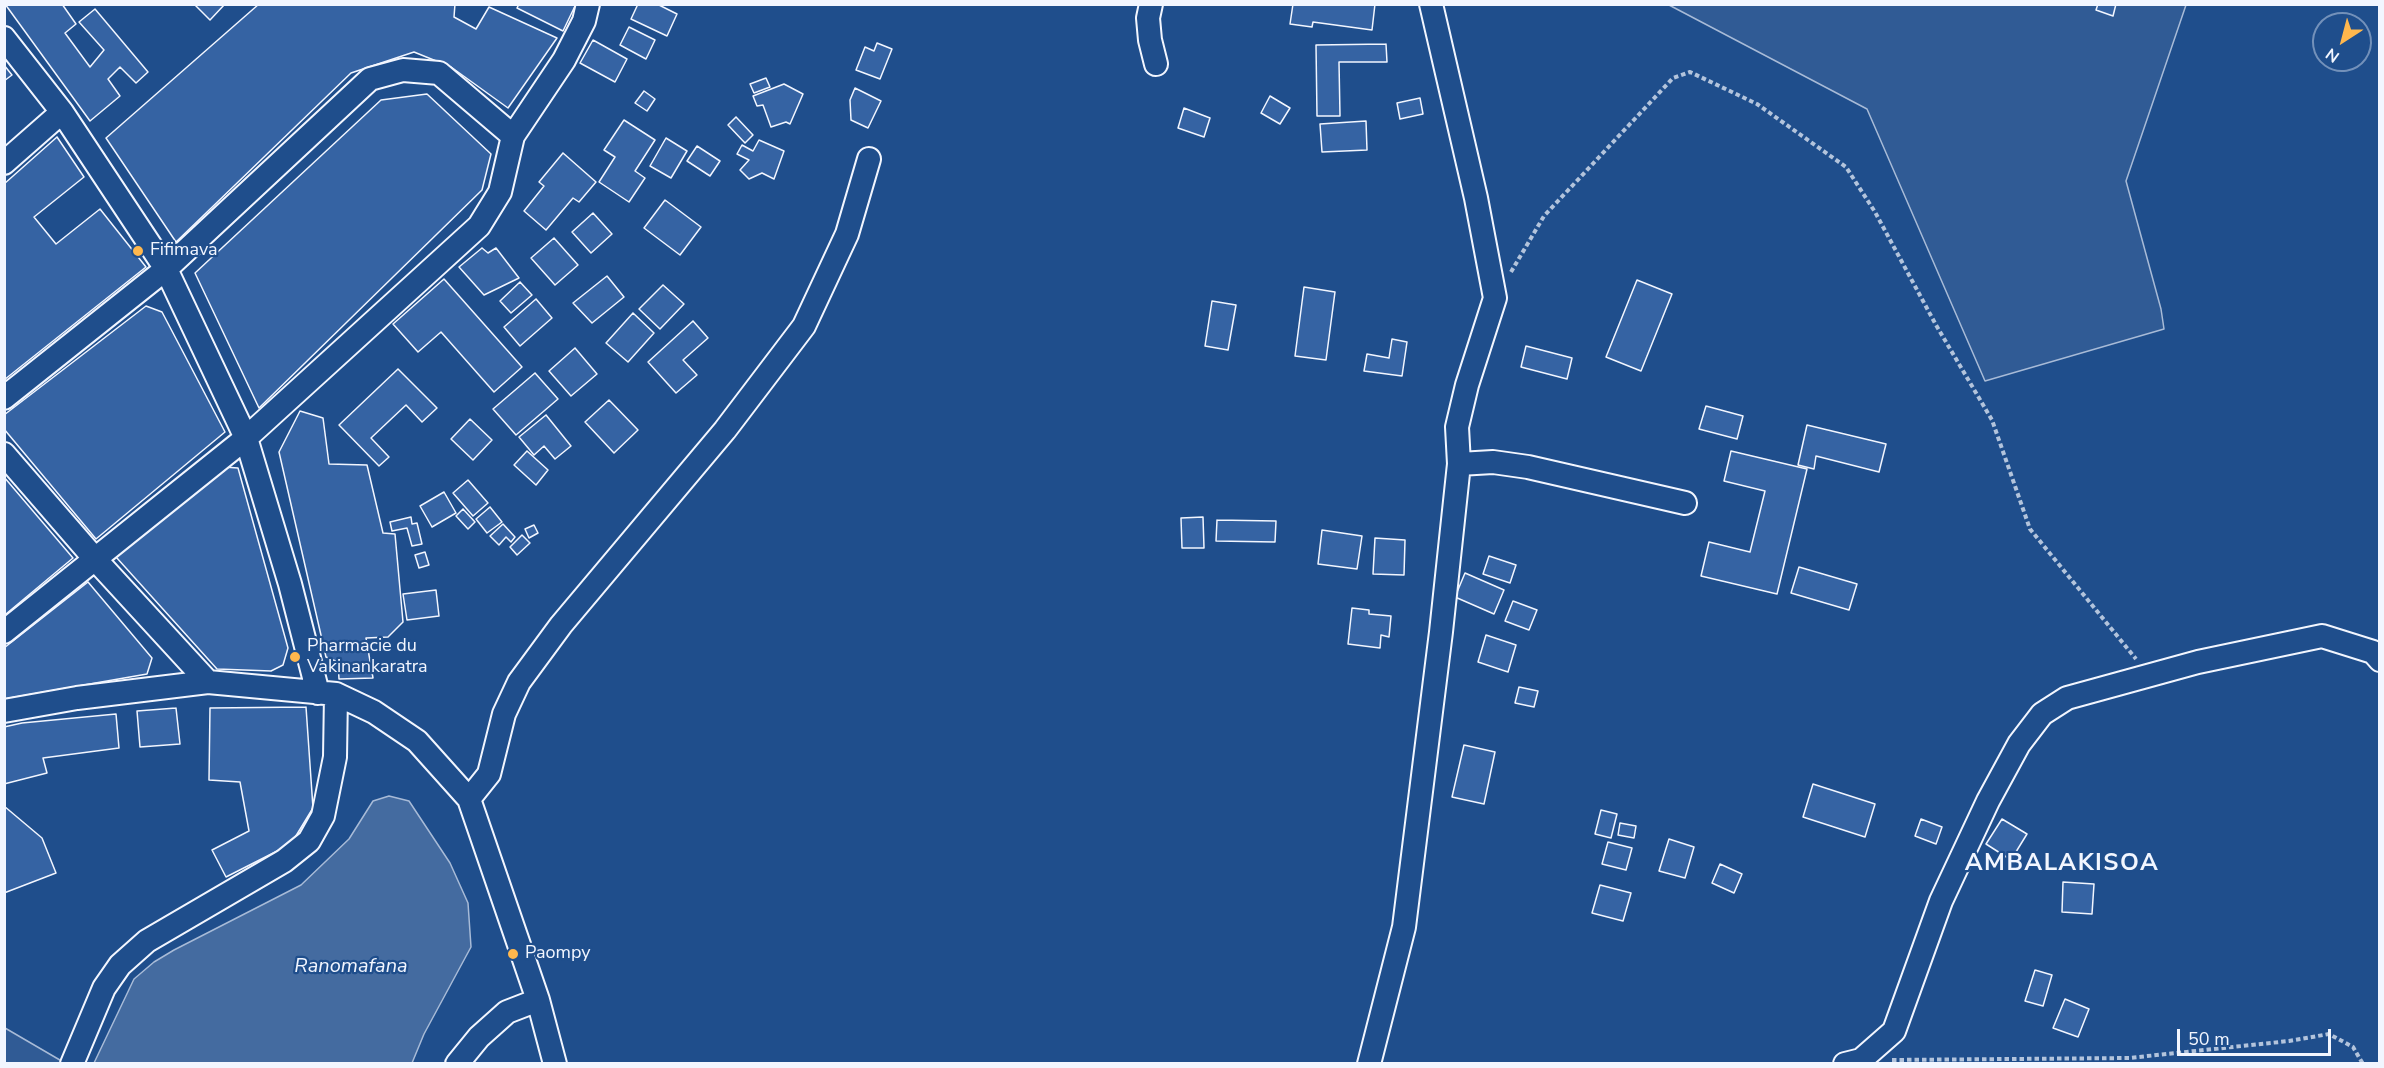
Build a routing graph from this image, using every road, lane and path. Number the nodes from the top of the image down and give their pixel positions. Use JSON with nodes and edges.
{"nodes":[{"id":1,"x":588,"y":4,"type":"edge"},
{"id":2,"x":1151,"y":4,"type":"edge"},
{"id":3,"x":1431,"y":4,"type":"edge"},
{"id":4,"x":4,"y":38,"type":"edge"},
{"id":5,"x":1156,"y":64,"type":"dead end"},
{"id":6,"x":62,"y":112,"type":"junction"},
{"id":7,"x":513,"y":136,"type":"junction"},
{"id":8,"x":869,"y":159,"type":"dead end"},
{"id":9,"x":4,"y":163,"type":"edge"},
{"id":10,"x":166,"y":269,"type":"junction"},
{"id":11,"x":1495,"y":298,"type":"junction"},
{"id":12,"x":4,"y":399,"type":"edge"},
{"id":13,"x":246,"y":438,"type":"junction"},
{"id":14,"x":4,"y":454,"type":"edge"},
{"id":15,"x":1458,"y":464,"type":"junction"},
{"id":16,"x":1685,"y":503,"type":"dead end"},
{"id":17,"x":95,"y":559,"type":"junction"},
{"id":18,"x":4,"y":632,"type":"edge"},
{"id":19,"x":2379,"y":660,"type":"edge"},
{"id":20,"x":2150,"y":675,"type":"junction"},
{"id":21,"x":208,"y":682,"type":"junction"},
{"id":22,"x":327,"y":694,"type":"junction"},
{"id":23,"x":4,"y":711,"type":"edge"},
{"id":24,"x":469,"y":799,"type":"junction"},
{"id":25,"x":538,"y":1000,"type":"junction"},
{"id":26,"x":1853,"y":1062,"type":"edge"},
{"id":27,"x":72,"y":1064,"type":"edge"},
{"id":28,"x":457,"y":1064,"type":"edge"},
{"id":29,"x":555,"y":1064,"type":"edge"},
{"id":30,"x":1369,"y":1064,"type":"edge"},
{"id":31,"x":2363,"y":1064,"type":"edge"}],
"edges":[{"from":1,"to":7,"type":"street"},
{"from":2,"to":5,"type":"street"},
{"from":3,"to":11,"type":"street"},
{"from":4,"to":6,"type":"street"},
{"from":6,"to":9,"type":"street"},
{"from":6,"to":10,"type":"street"},
{"from":7,"to":10,"type":"street"},
{"from":7,"to":13,"type":"street"},
{"from":8,"to":24,"type":"street"},
{"from":10,"to":12,"type":"street"},
{"from":10,"to":13,"type":"street"},
{"from":11,"to":15,"type":"street"},
{"from":11,"to":20,"type":"path"},
{"from":13,"to":17,"type":"street"},
{"from":13,"to":22,"type":"street"},
{"from":14,"to":17,"type":"street"},
{"from":15,"to":16,"type":"street"},
{"from":15,"to":30,"type":"street"},
{"from":17,"to":18,"type":"street"},
{"from":17,"to":21,"type":"street"},
{"from":19,"to":20,"type":"street"},
{"from":20,"to":26,"type":"street"},
{"from":21,"to":22,"type":"street"},
{"from":21,"to":23,"type":"street"},
{"from":22,"to":24,"type":"street"},
{"from":22,"to":27,"type":"street"},
{"from":24,"to":25,"type":"street"},
{"from":25,"to":28,"type":"street"},
{"from":25,"to":29,"type":"street"},
{"from":26,"to":31,"type":"path"}]}
